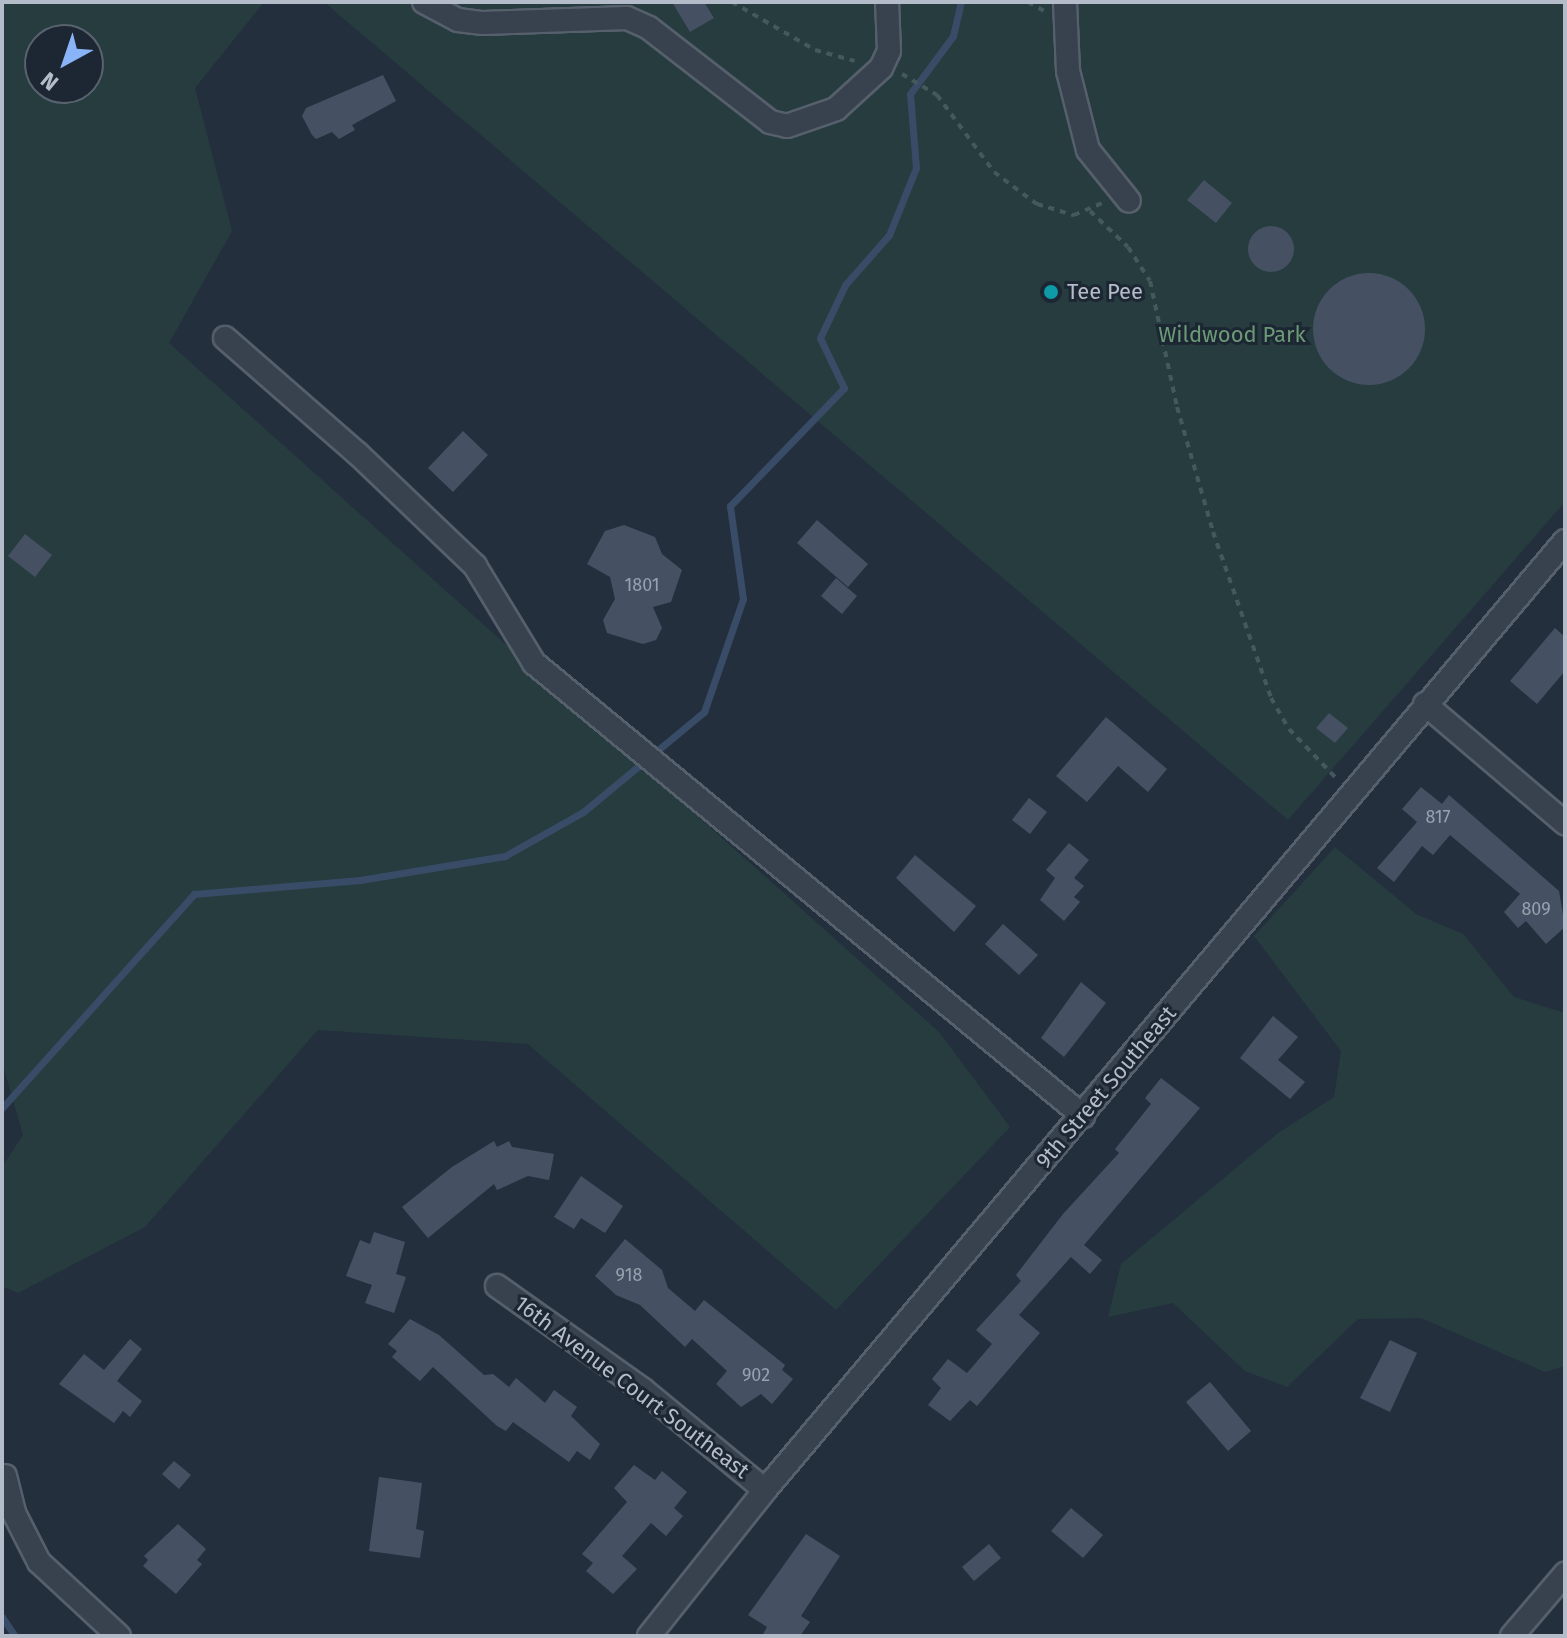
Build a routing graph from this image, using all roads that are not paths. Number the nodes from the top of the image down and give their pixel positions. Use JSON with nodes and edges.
{"nodes":[{"id":1,"x":424,"y":2,"type":"edge"},
{"id":2,"x":887,"y":2,"type":"edge"},
{"id":3,"x":1065,"y":2,"type":"edge"},
{"id":4,"x":1124,"y":197,"type":"road end"},
{"id":5,"x":225,"y":338,"type":"dead end"},
{"id":6,"x":1565,"y":541,"type":"edge"},
{"id":7,"x":1425,"y":704,"type":"junction"},
{"id":8,"x":1565,"y":823,"type":"edge"},
{"id":9,"x":1083,"y":1116,"type":"junction"},
{"id":10,"x":497,"y":1286,"type":"dead end"},
{"id":11,"x":5,"y":1476,"type":"dead end"},
{"id":12,"x":765,"y":1490,"type":"junction"},
{"id":13,"x":1565,"y":1574,"type":"edge"},
{"id":14,"x":119,"y":1636,"type":"edge"},
{"id":15,"x":649,"y":1636,"type":"edge"},
{"id":16,"x":1512,"y":1636,"type":"edge"}],
"edges":[{"from":1,"to":2,"type":"street"},
{"from":3,"to":4,"type":"street"},
{"from":5,"to":9,"type":"street"},
{"from":6,"to":7,"type":"street","name":"9th Street Southeast"},
{"from":7,"to":8,"type":"street"},
{"from":7,"to":9,"type":"street","name":"9th Street Southeast"},
{"from":9,"to":12,"type":"street","name":"9th Street Southeast"},
{"from":10,"to":12,"type":"street","name":"16th Avenue Court Southeast"},
{"from":11,"to":14,"type":"street"},
{"from":12,"to":15,"type":"street","name":"9th Street Southeast"},
{"from":13,"to":16,"type":"street"}]}
